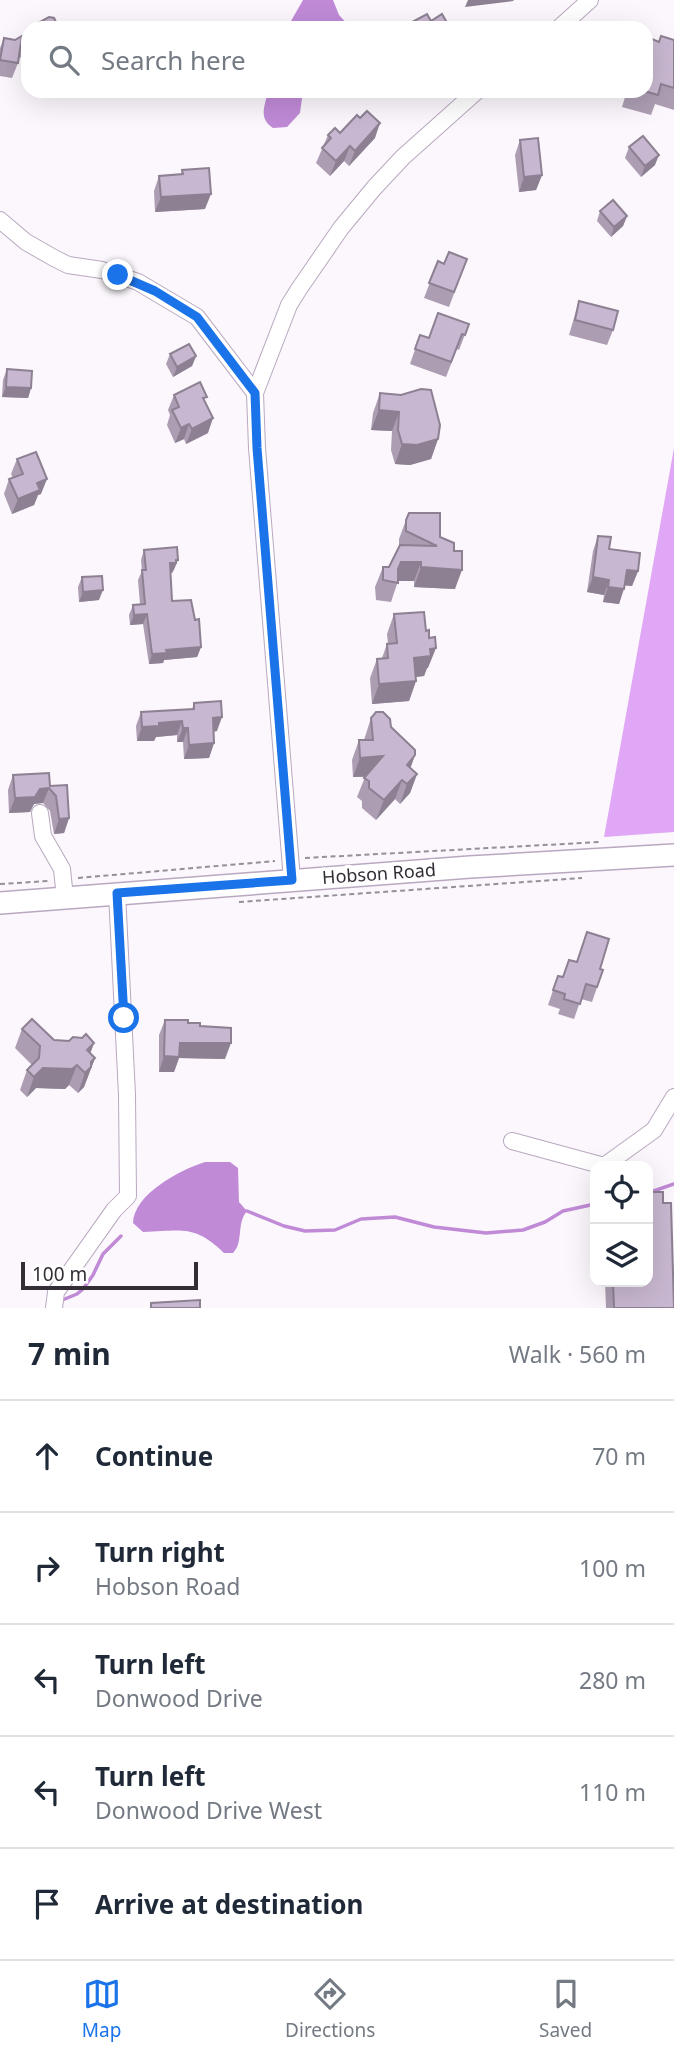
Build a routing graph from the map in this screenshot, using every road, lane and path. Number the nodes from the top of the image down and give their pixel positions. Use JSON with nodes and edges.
{"nodes":[{"id":1,"x":590,"y":0,"type":"edge"},
{"id":2,"x":567,"y":21,"type":"edge"},
{"id":3,"x":469,"y":98,"type":"edge"},
{"id":4,"x":0,"y":220,"type":"edge"},
{"id":5,"x":255,"y":393,"type":"junction"},
{"id":6,"x":40,"y":813,"type":"dead end"},
{"id":7,"x":599,"y":842,"type":"dead end"},
{"id":8,"x":674,"y":855,"type":"edge"},
{"id":9,"x":306,"y":858,"type":"dead end"},
{"id":10,"x":281,"y":860,"type":"dead end"},
{"id":11,"x":586,"y":878,"type":"dead end"},
{"id":12,"x":292,"y":880,"type":"junction"},
{"id":13,"x":0,"y":884,"type":"edge"},
{"id":14,"x":64,"y":888,"type":"junction"},
{"id":15,"x":117,"y":893,"type":"junction"},
{"id":16,"x":0,"y":902,"type":"edge"},
{"id":17,"x":229,"y":903,"type":"dead end"},
{"id":18,"x":674,"y":1097,"type":"edge"},
{"id":19,"x":512,"y":1141,"type":"dead end"},
{"id":20,"x":54,"y":1308,"type":"edge"}],
"edges":[{"from":1,"to":2,"type":"street"},
{"from":3,"to":5,"type":"street"},
{"from":4,"to":5,"type":"street"},
{"from":5,"to":12,"type":"street"},
{"from":6,"to":14,"type":"street"},
{"from":7,"to":9,"type":"path"},
{"from":8,"to":12,"type":"main road","name":"Hobson Road"},
{"from":10,"to":14,"type":"path"},
{"from":11,"to":17,"type":"path"},
{"from":12,"to":15,"type":"main road","name":"Hobson Road"},
{"from":13,"to":14,"type":"path"},
{"from":14,"to":15,"type":"main road","name":"Hobson Road"},
{"from":14,"to":16,"type":"main road","name":"Hobson Road"},
{"from":15,"to":20,"type":"street"},
{"from":18,"to":19,"type":"street"}]}
